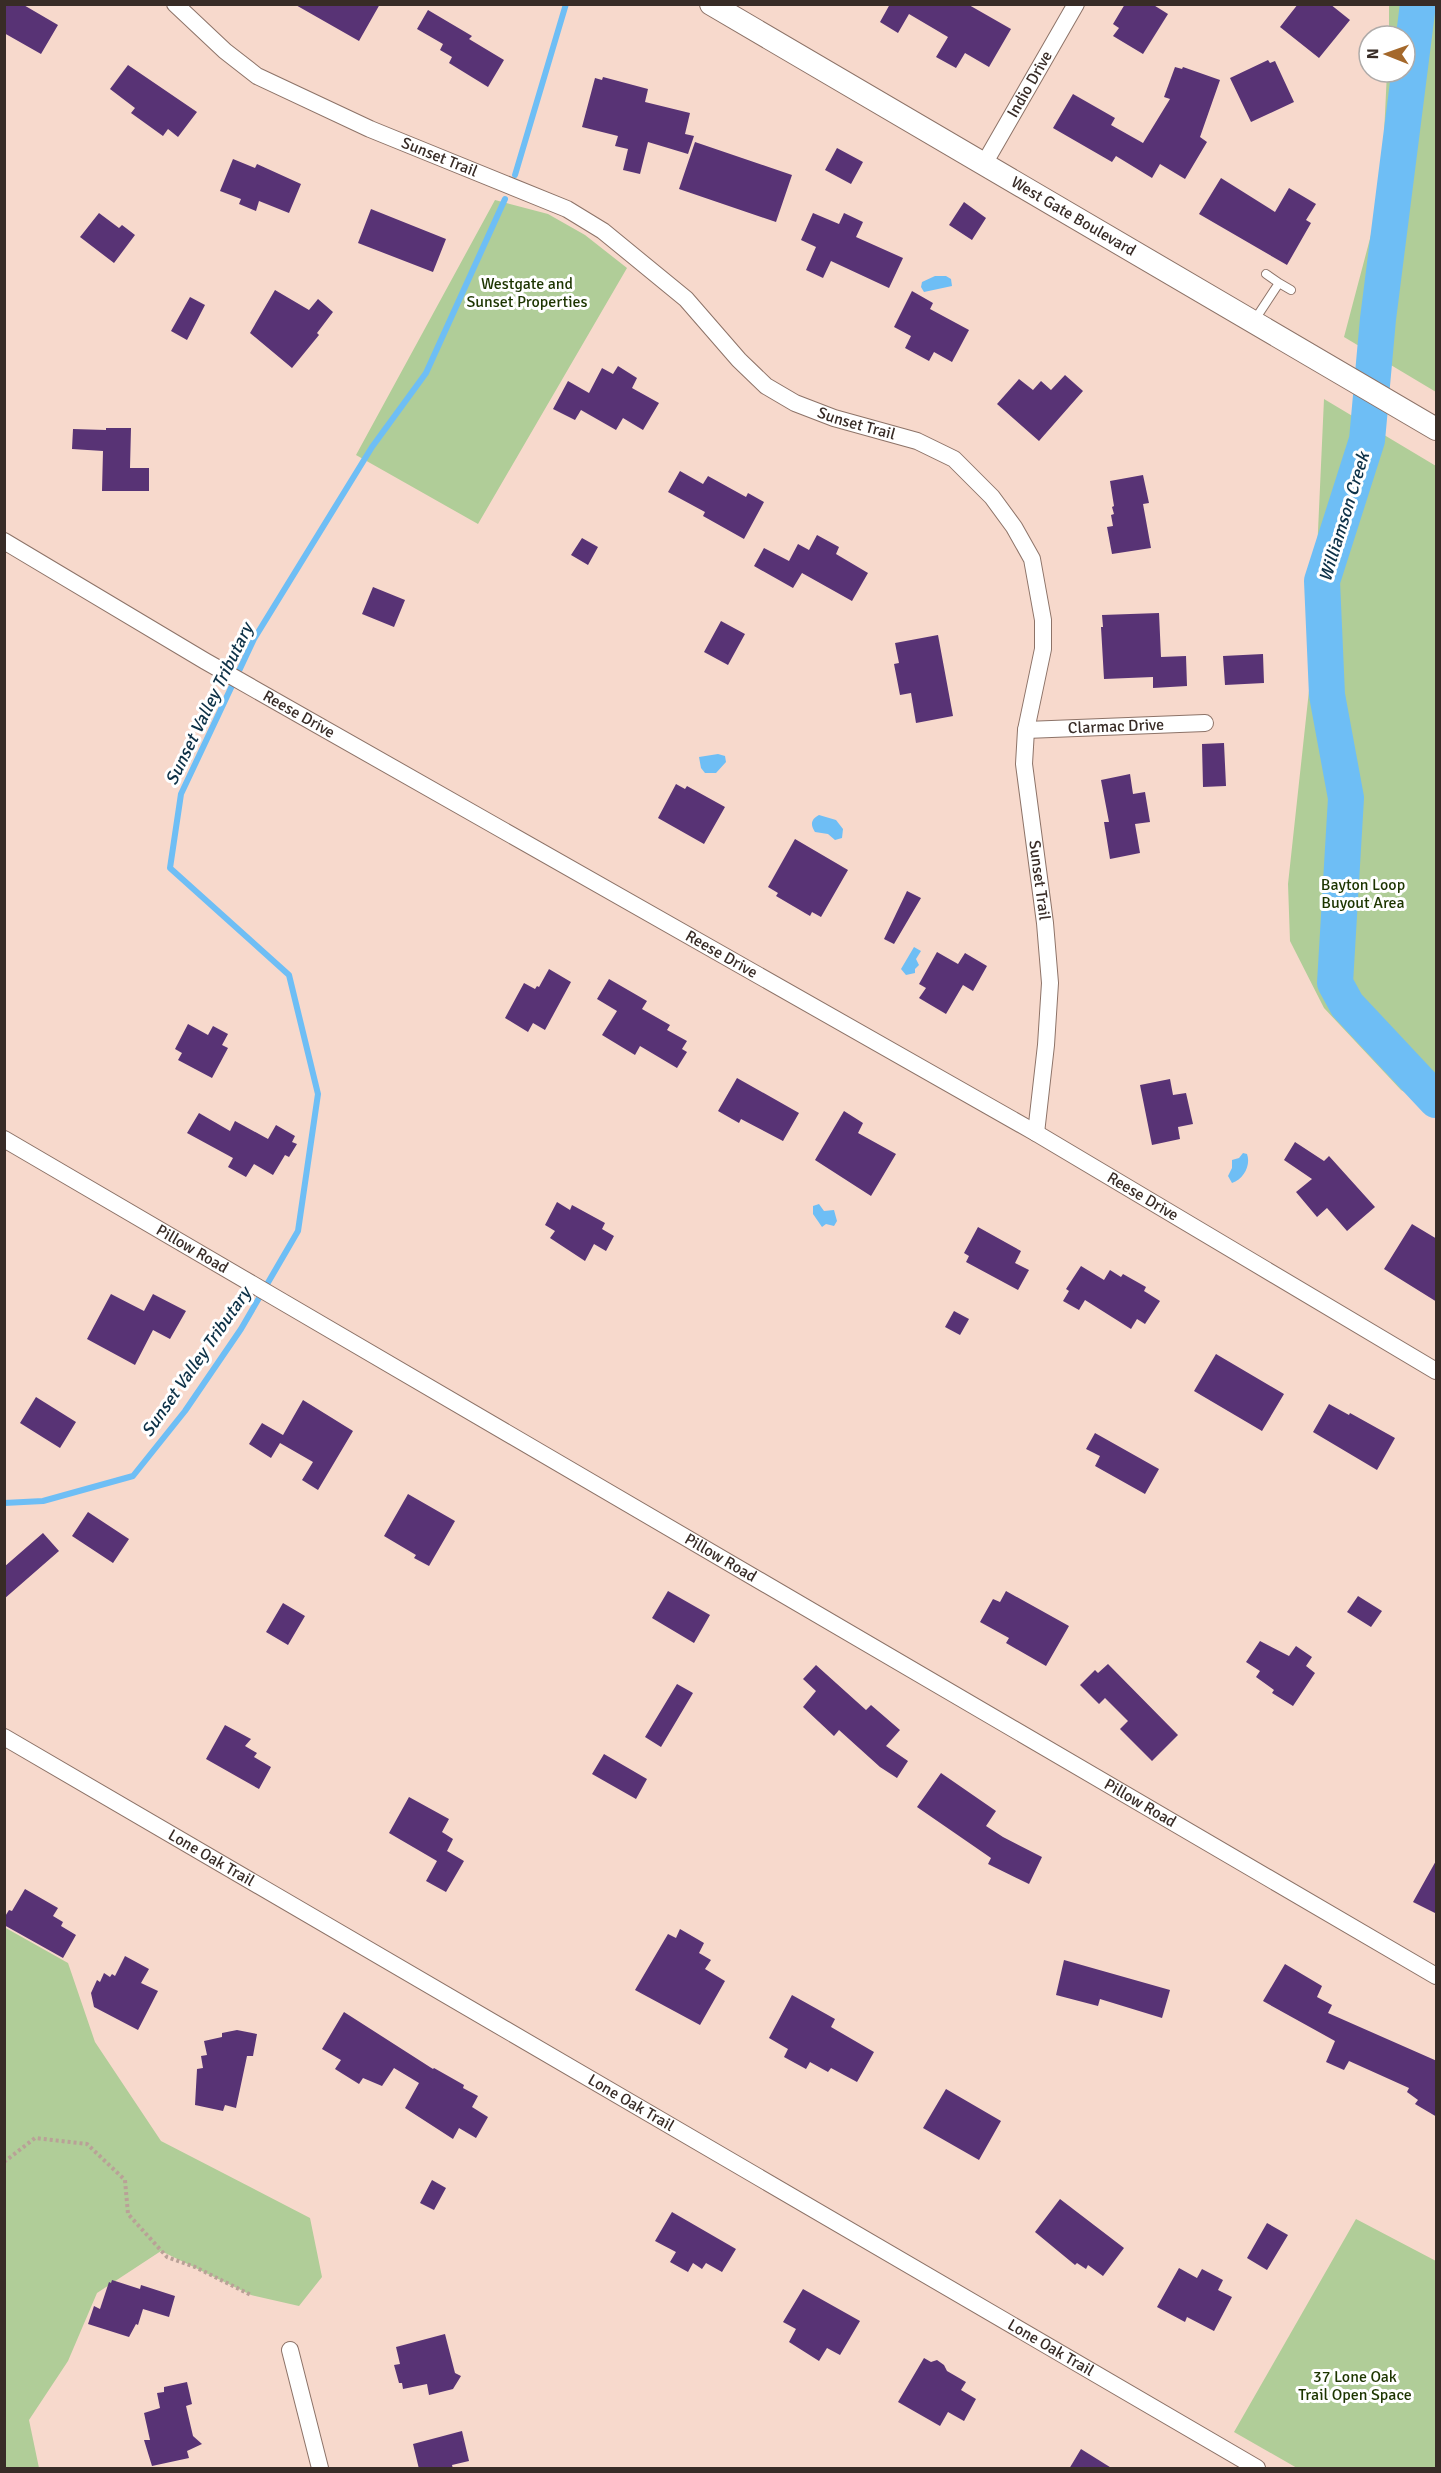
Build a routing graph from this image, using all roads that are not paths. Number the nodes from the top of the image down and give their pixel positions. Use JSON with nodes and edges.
{"nodes":[{"id":1,"x":175,"y":4,"type":"edge"},
{"id":2,"x":711,"y":4,"type":"edge"},
{"id":3,"x":1076,"y":4,"type":"edge"},
{"id":4,"x":984,"y":164,"type":"junction"},
{"id":5,"x":1266,"y":274,"type":"dead end"},
{"id":6,"x":1279,"y":283,"type":"junction"},
{"id":7,"x":1291,"y":290,"type":"dead end"},
{"id":8,"x":1253,"y":322,"type":"junction"},
{"id":9,"x":1432,"y":426,"type":"edge"},
{"id":10,"x":4,"y":541,"type":"edge"},
{"id":11,"x":1205,"y":723,"type":"dead end"},
{"id":12,"x":1026,"y":730,"type":"junction"},
{"id":13,"x":1036,"y":1133,"type":"junction"},
{"id":14,"x":4,"y":1139,"type":"edge"},
{"id":15,"x":1437,"y":1371,"type":"edge"},
{"id":16,"x":4,"y":1737,"type":"edge"},
{"id":17,"x":1437,"y":1976,"type":"edge"},
{"id":18,"x":290,"y":2350,"type":"dead end"},
{"id":19,"x":320,"y":2469,"type":"edge"},
{"id":20,"x":1257,"y":2469,"type":"edge"}],
"edges":[{"from":1,"to":12,"type":"street","name":"Sunset Trail"},
{"from":2,"to":4,"type":"main road","name":"West Gate Boulevard"},
{"from":3,"to":4,"type":"street","name":"Indio Drive"},
{"from":4,"to":8,"type":"main road","name":"West Gate Boulevard"},
{"from":5,"to":6,"type":"lane"},
{"from":6,"to":7,"type":"lane"},
{"from":6,"to":8,"type":"lane"},
{"from":8,"to":9,"type":"main road","name":"West Gate Boulevard"},
{"from":10,"to":13,"type":"street","name":"Reese Drive"},
{"from":11,"to":12,"type":"street","name":"Clarmac Drive"},
{"from":12,"to":13,"type":"street","name":"Sunset Trail"},
{"from":13,"to":15,"type":"street","name":"Reese Drive"},
{"from":14,"to":17,"type":"street","name":"Pillow Road"},
{"from":16,"to":20,"type":"street","name":"Lone Oak Trail"},
{"from":18,"to":19,"type":"street"}]}
